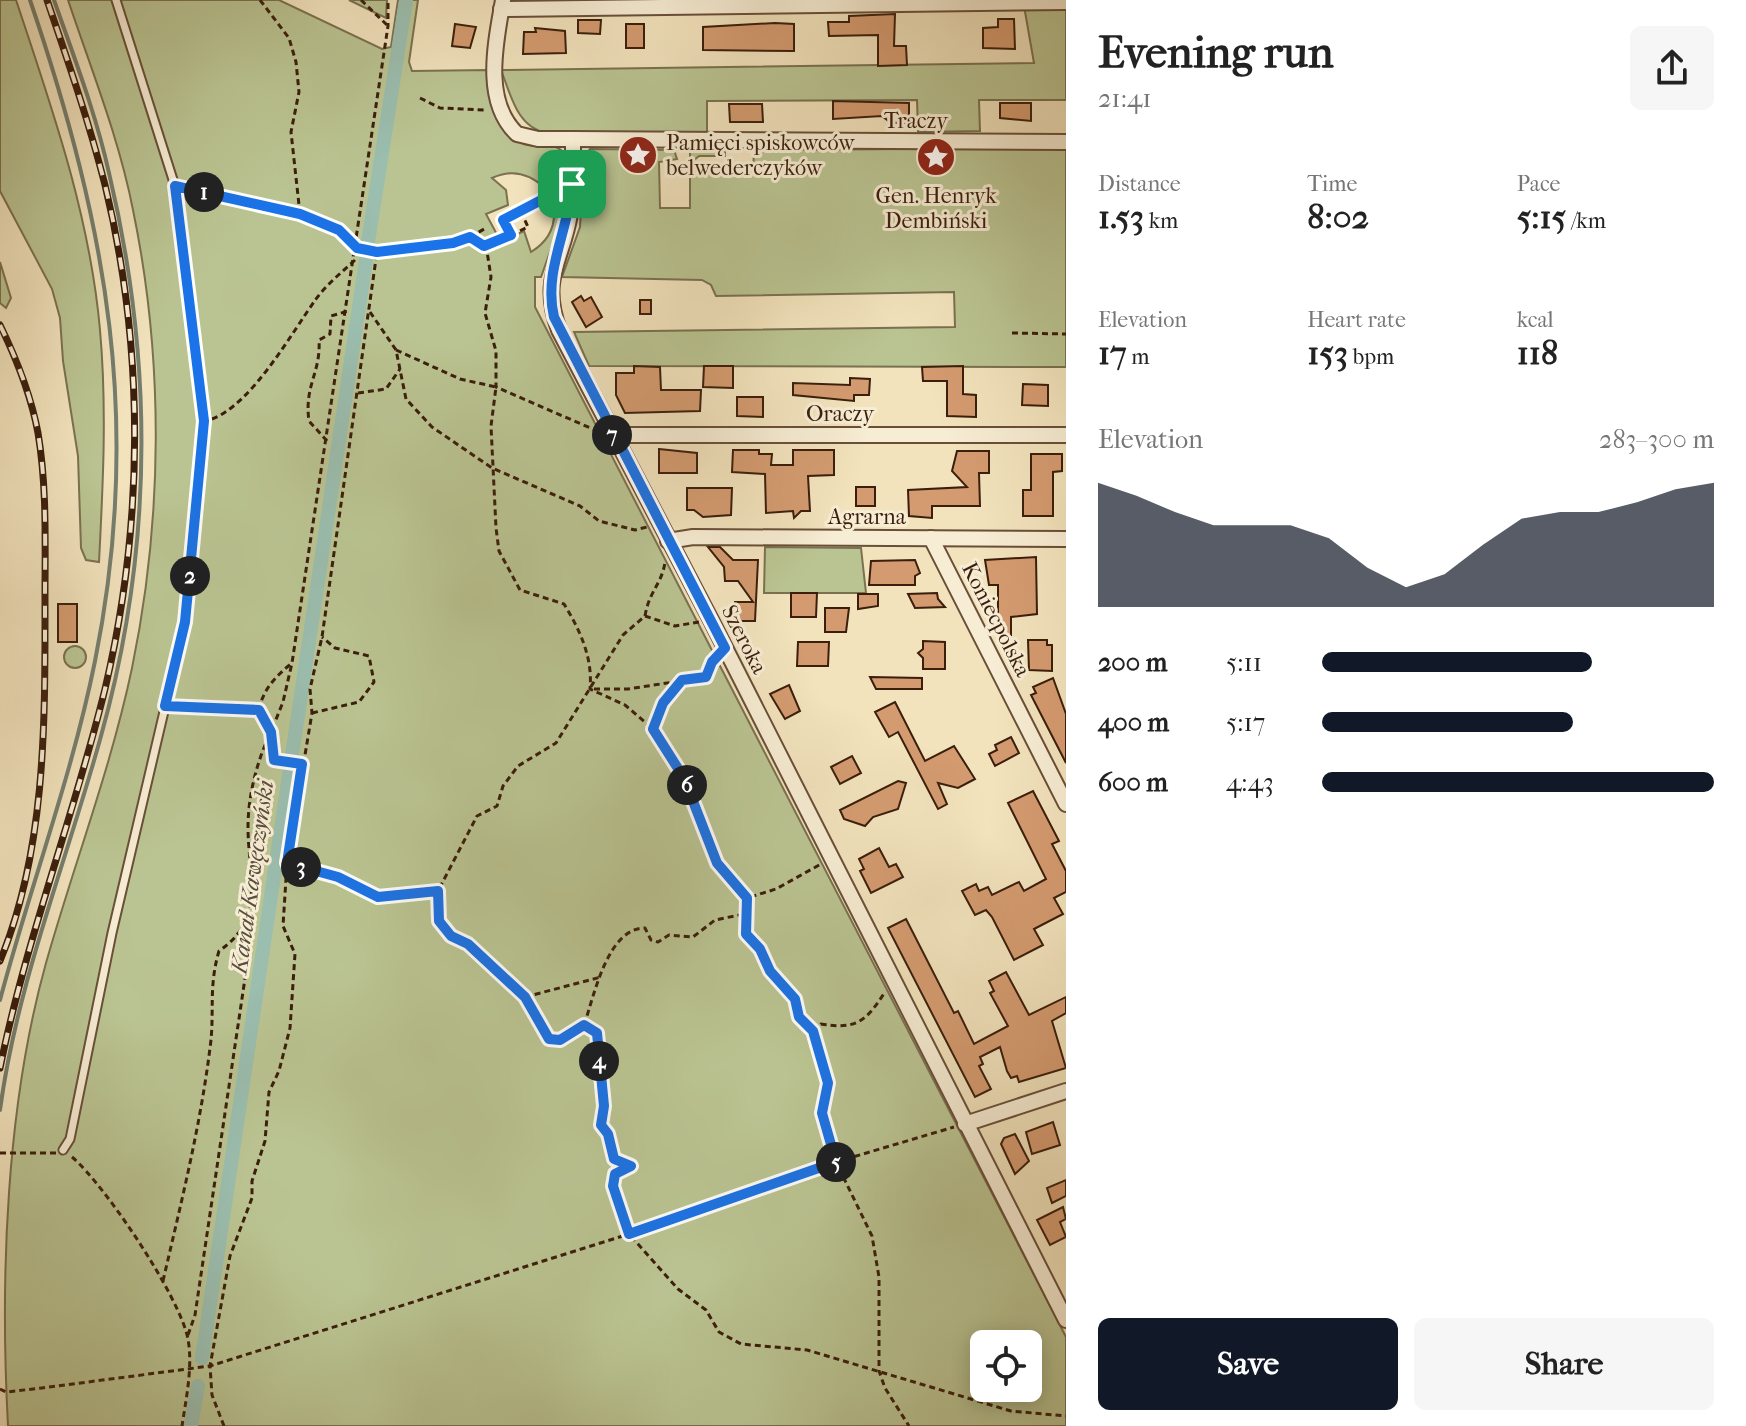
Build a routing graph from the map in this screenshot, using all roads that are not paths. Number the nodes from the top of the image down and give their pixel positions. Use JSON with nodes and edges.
{"nodes":[{"id":1,"x":116,"y":0,"type":"edge"},
{"id":2,"x":1066,"y":2,"type":"edge"},
{"id":3,"x":502,"y":5,"type":"edge"},
{"id":4,"x":573,"y":139,"type":"junction"},
{"id":5,"x":1066,"y":142,"type":"edge"},
{"id":6,"x":1066,"y":435,"type":"edge"},
{"id":7,"x":614,"y":439,"type":"junction"},
{"id":8,"x":931,"y":538,"type":"junction"},
{"id":9,"x":1066,"y":539,"type":"edge"},
{"id":10,"x":668,"y":541,"type":"junction"},
{"id":11,"x":1066,"y":804,"type":"edge"},
{"id":12,"x":1066,"y":1091,"type":"edge"},
{"id":13,"x":965,"y":1124,"type":"junction"},
{"id":14,"x":63,"y":1150,"type":"road end"},
{"id":15,"x":1066,"y":1320,"type":"edge"}],
"edges":[{"from":1,"to":14,"type":"lane"},
{"from":2,"to":3,"type":"street"},
{"from":3,"to":4,"type":"street"},
{"from":4,"to":5,"type":"street","name":"Traczy"},
{"from":4,"to":7,"type":"street","name":"Szeroka"},
{"from":6,"to":7,"type":"street","name":"Oraczy"},
{"from":7,"to":10,"type":"street","name":"Szeroka"},
{"from":8,"to":9,"type":"street","name":"Agrarna"},
{"from":8,"to":10,"type":"street","name":"Agrarna"},
{"from":8,"to":11,"type":"street","name":"Koniecpolska"},
{"from":10,"to":13,"type":"street","name":"Szeroka"},
{"from":12,"to":13,"type":"street"},
{"from":13,"to":15,"type":"street","name":"Szeroka"}]}
